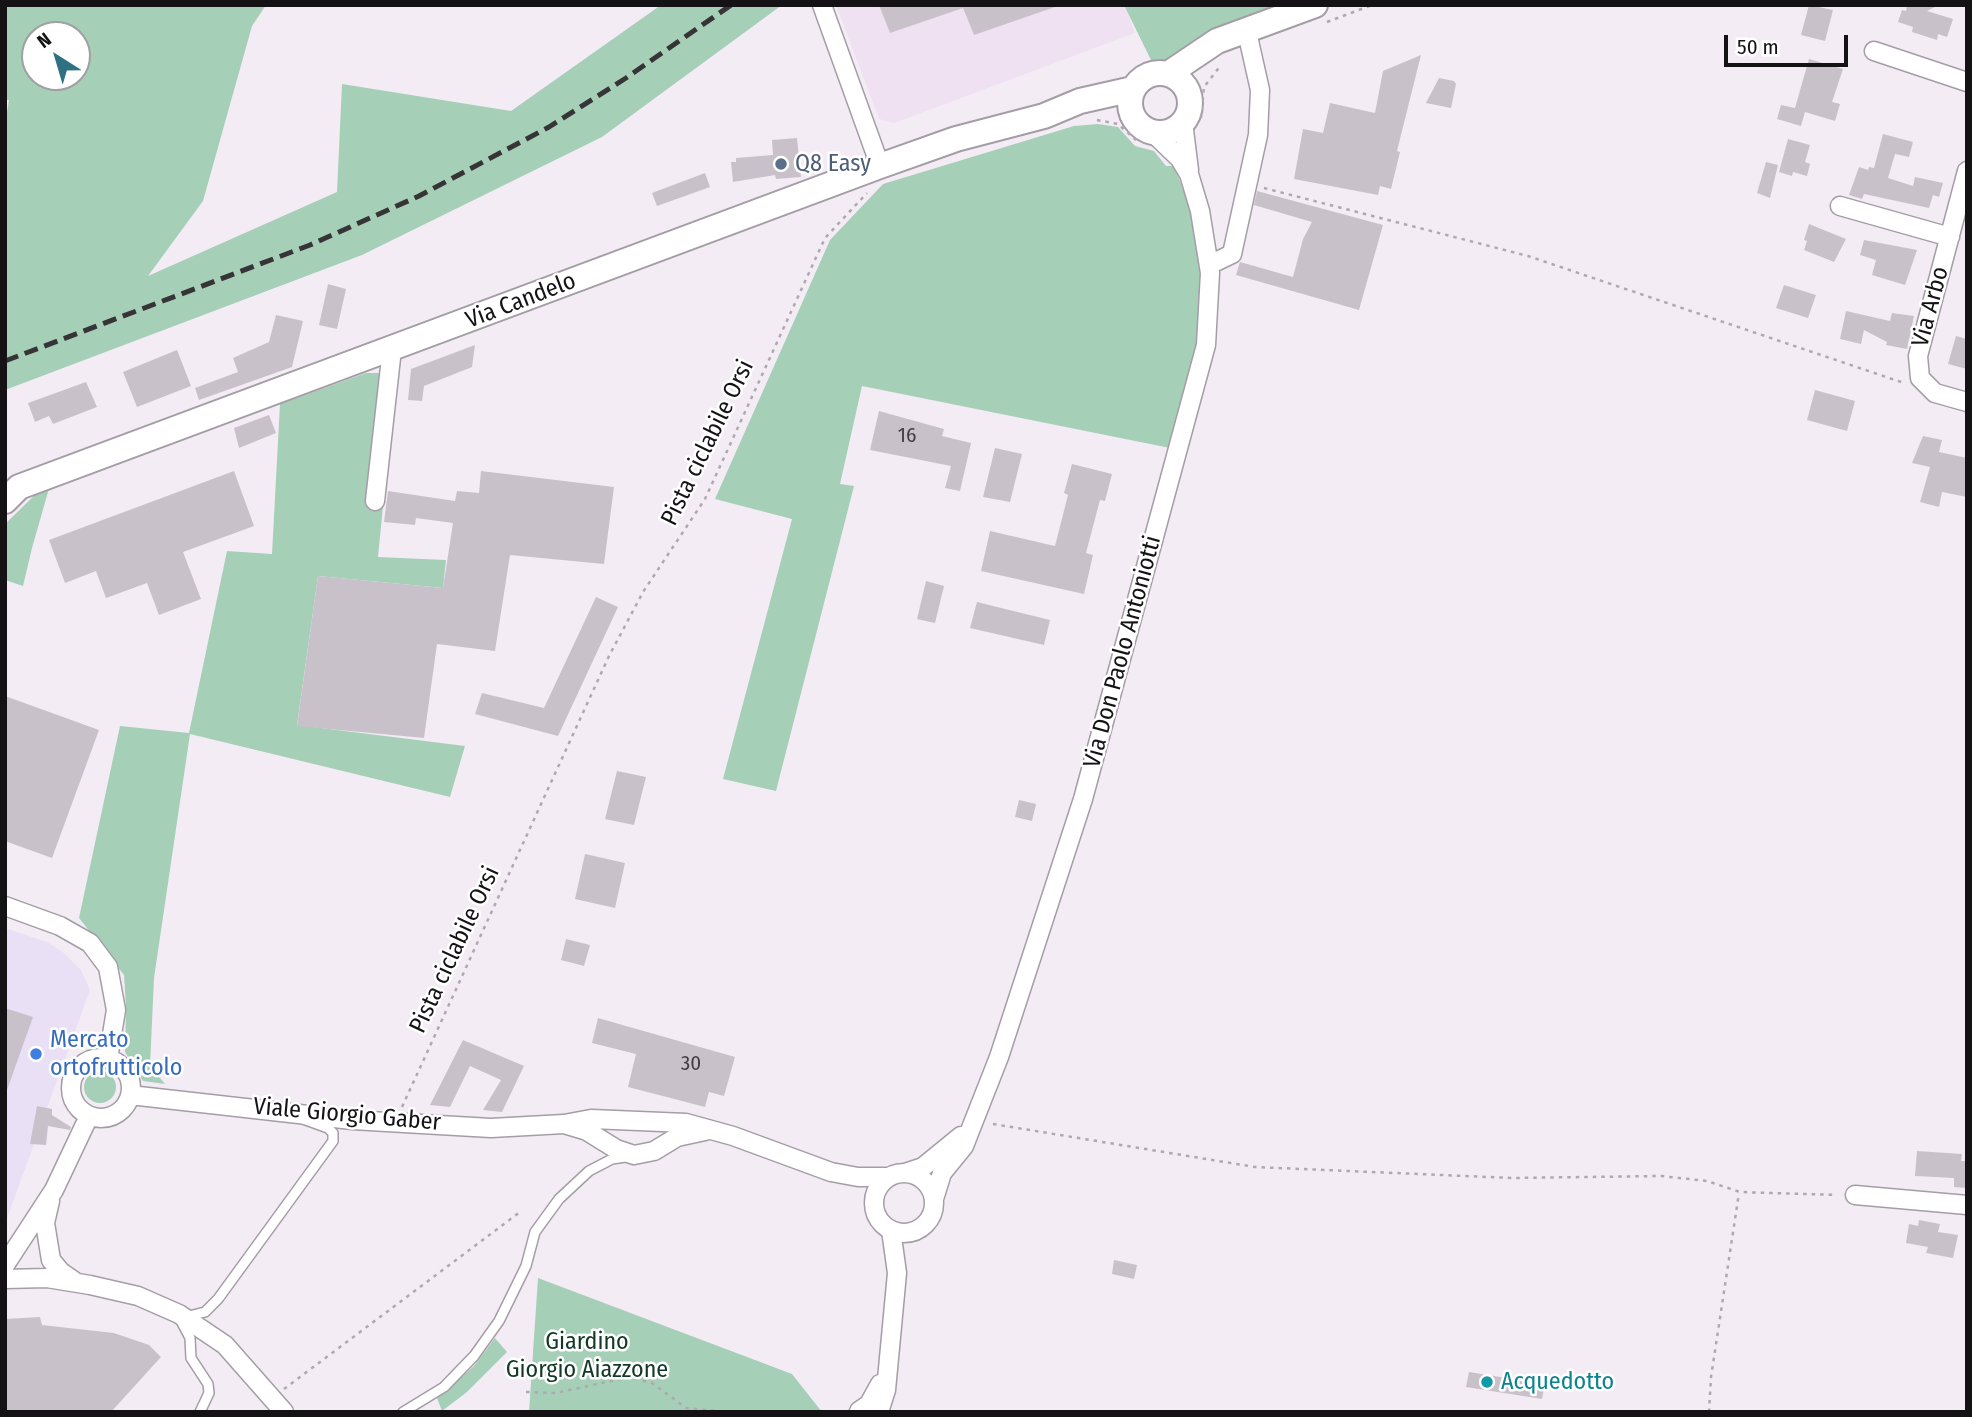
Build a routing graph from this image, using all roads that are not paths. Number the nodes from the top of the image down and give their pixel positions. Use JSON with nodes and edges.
{"nodes":[{"id":1,"x":822,"y":5,"type":"edge"},
{"id":2,"x":1315,"y":5,"type":"edge"},
{"id":3,"x":1247,"y":32,"type":"junction"},
{"id":4,"x":1874,"y":51,"type":"dead end"},
{"id":5,"x":1168,"y":74,"type":"junction"},
{"id":6,"x":1967,"y":82,"type":"edge"},
{"id":7,"x":1133,"y":89,"type":"junction"},
{"id":8,"x":1186,"y":110,"type":"junction"},
{"id":9,"x":1044,"y":116,"type":"junction"},
{"id":10,"x":1141,"y":130,"type":"junction"},
{"id":11,"x":880,"y":166,"type":"junction"},
{"id":12,"x":1967,"y":171,"type":"edge"},
{"id":13,"x":1189,"y":174,"type":"junction"},
{"id":14,"x":1840,"y":206,"type":"dead end"},
{"id":15,"x":1950,"y":237,"type":"junction"},
{"id":16,"x":1209,"y":265,"type":"junction"},
{"id":17,"x":392,"y":349,"type":"junction"},
{"id":18,"x":1967,"y":402,"type":"edge"},
{"id":19,"x":375,"y":500,"type":"dead end"},
{"id":20,"x":5,"y":501,"type":"edge"},
{"id":21,"x":5,"y":906,"type":"edge"},
{"id":22,"x":108,"y":1059,"type":"junction"},
{"id":23,"x":130,"y":1096,"type":"junction"},
{"id":24,"x":290,"y":1111,"type":"junction"},
{"id":25,"x":89,"y":1116,"type":"junction"},
{"id":26,"x":975,"y":1121,"type":"junction"},
{"id":27,"x":564,"y":1124,"type":"junction"},
{"id":28,"x":713,"y":1131,"type":"junction"},
{"id":29,"x":634,"y":1155,"type":"junction"},
{"id":30,"x":831,"y":1172,"type":"junction"},
{"id":31,"x":897,"y":1175,"type":"junction"},
{"id":32,"x":54,"y":1190,"type":"junction"},
{"id":33,"x":1855,"y":1195,"type":"road end"},
{"id":34,"x":934,"y":1199,"type":"junction"},
{"id":35,"x":874,"y":1204,"type":"junction"},
{"id":36,"x":1967,"y":1205,"type":"edge"},
{"id":37,"x":922,"y":1227,"type":"junction"},
{"id":38,"x":891,"y":1230,"type":"junction"},
{"id":39,"x":5,"y":1265,"type":"edge"},
{"id":40,"x":897,"y":1273,"type":"junction"},
{"id":41,"x":5,"y":1279,"type":"edge"},
{"id":42,"x":76,"y":1283,"type":"junction"},
{"id":43,"x":182,"y":1316,"type":"junction"},
{"id":44,"x":886,"y":1372,"type":"junction"},
{"id":45,"x":278,"y":1404,"type":"edge"},
{"id":46,"x":858,"y":1411,"type":"edge"},
{"id":47,"x":200,"y":1412,"type":"edge"},
{"id":48,"x":403,"y":1412,"type":"edge"},
{"id":49,"x":866,"y":1412,"type":"edge"},
{"id":50,"x":879,"y":1412,"type":"edge"}],
"edges":[{"from":1,"to":11,"type":"street"},
{"from":2,"to":3,"type":"street"},
{"from":3,"to":5,"type":"street"},
{"from":3,"to":8,"type":"street"},
{"from":3,"to":16,"type":"street"},
{"from":4,"to":6,"type":"street"},
{"from":5,"to":7,"type":"street"},
{"from":5,"to":8,"type":"street"},
{"from":7,"to":9,"type":"street","name":"Via Candelo"},
{"from":7,"to":10,"type":"street"},
{"from":8,"to":10,"type":"street"},
{"from":8,"to":13,"type":"street","name":"Via Don Paolo Antoniotti"},
{"from":9,"to":10,"type":"street","name":"Via Candelo"},
{"from":9,"to":11,"type":"street","name":"Via Candelo"},
{"from":10,"to":13,"type":"street","name":"Via Don Paolo Antoniotti"},
{"from":11,"to":17,"type":"street","name":"Via Candelo"},
{"from":12,"to":15,"type":"street","name":"Via Arbo"},
{"from":13,"to":16,"type":"street","name":"Via Don Paolo Antoniotti"},
{"from":14,"to":15,"type":"street","name":"Via Arbo"},
{"from":15,"to":18,"type":"street","name":"Via Arbo"},
{"from":16,"to":26,"type":"street","name":"Via Don Paolo Antoniotti"},
{"from":17,"to":19,"type":"street"},
{"from":17,"to":20,"type":"street","name":"Via Candelo"},
{"from":21,"to":22,"type":"street"},
{"from":22,"to":23,"type":"street"},
{"from":22,"to":25,"type":"street"},
{"from":23,"to":24,"type":"street","name":"Viale Giorgio Gaber"},
{"from":23,"to":25,"type":"street"},
{"from":24,"to":27,"type":"street","name":"Viale Giorgio Gaber"},
{"from":24,"to":43,"type":"lane"},
{"from":25,"to":32,"type":"street"},
{"from":26,"to":31,"type":"street","name":"Via Don Paolo Antoniotti"},
{"from":26,"to":34,"type":"street","name":"Via Don Paolo Antoniotti"},
{"from":27,"to":28,"type":"street","name":"Viale Giorgio Gaber"},
{"from":27,"to":29,"type":"street","name":"Viale Giorgio Gaber"},
{"from":28,"to":29,"type":"street"},
{"from":28,"to":30,"type":"street","name":"Viale Giorgio Gaber"},
{"from":29,"to":48,"type":"lane"},
{"from":30,"to":31,"type":"street","name":"Viale Giorgio Gaber"},
{"from":30,"to":35,"type":"street","name":"Viale Giorgio Gaber"},
{"from":31,"to":34,"type":"street"},
{"from":31,"to":35,"type":"street"},
{"from":32,"to":39,"type":"street"},
{"from":32,"to":42,"type":"street"},
{"from":33,"to":36,"type":"street"},
{"from":34,"to":37,"type":"street"},
{"from":35,"to":38,"type":"street"},
{"from":37,"to":38,"type":"street"},
{"from":37,"to":40,"type":"street"},
{"from":38,"to":40,"type":"street"},
{"from":40,"to":44,"type":"street"},
{"from":41,"to":42,"type":"street"},
{"from":42,"to":43,"type":"street"},
{"from":43,"to":45,"type":"street"},
{"from":43,"to":47,"type":"lane"},
{"from":44,"to":46,"type":"street"},
{"from":44,"to":50,"type":"street"},
{"from":46,"to":49,"type":"street"}]}
